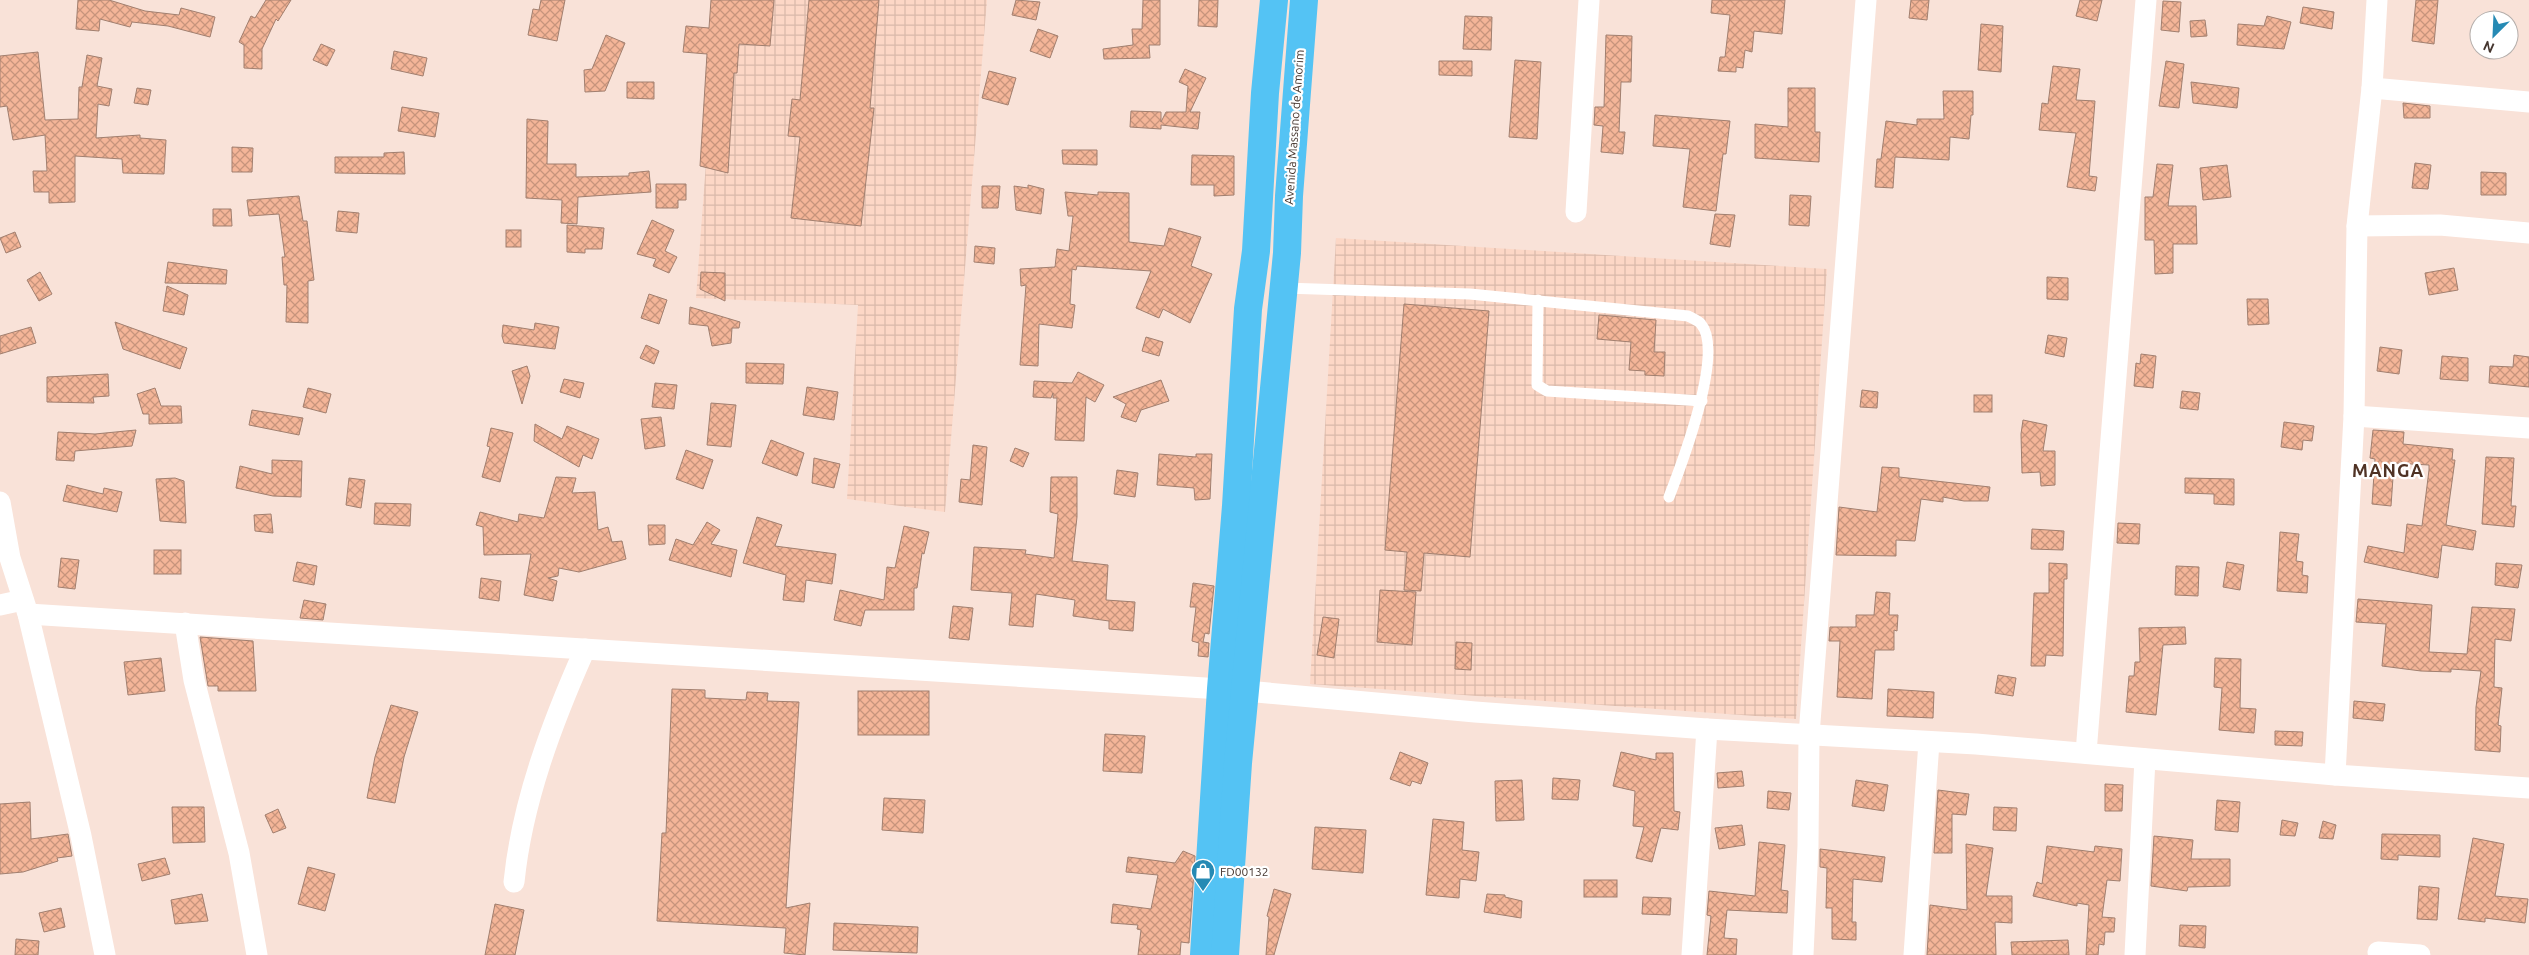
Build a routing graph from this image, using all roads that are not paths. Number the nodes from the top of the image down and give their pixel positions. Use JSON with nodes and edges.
{"nodes":[{"id":1,"x":1274,"y":0,"type":"edge"},
{"id":2,"x":1304,"y":0,"type":"edge"},
{"id":3,"x":1589,"y":0,"type":"edge"},
{"id":4,"x":1866,"y":0,"type":"edge"},
{"id":5,"x":2146,"y":0,"type":"edge"},
{"id":6,"x":2377,"y":0,"type":"edge"},
{"id":7,"x":2372,"y":88,"type":"junction"},
{"id":8,"x":1265,"y":92,"type":"junction"},
{"id":9,"x":1296,"y":92,"type":"junction"},
{"id":10,"x":2529,"y":102,"type":"edge"},
{"id":11,"x":1576,"y":212,"type":"dead end"},
{"id":12,"x":2357,"y":226,"type":"junction"},
{"id":13,"x":2529,"y":233,"type":"edge"},
{"id":14,"x":1284,"y":288,"type":"junction"},
{"id":15,"x":1538,"y":300,"type":"junction"},
{"id":16,"x":1702,"y":401,"type":"junction"},
{"id":17,"x":2354,"y":416,"type":"junction"},
{"id":18,"x":2529,"y":428,"type":"edge"},
{"id":19,"x":1669,"y":497,"type":"dead end"},
{"id":20,"x":0,"y":502,"type":"edge"},
{"id":21,"x":0,"y":605,"type":"edge"},
{"id":22,"x":26,"y":608,"type":"junction"},
{"id":23,"x":185,"y":622,"type":"junction"},
{"id":24,"x":585,"y":649,"type":"junction"},
{"id":25,"x":1233,"y":690,"type":"junction"},
{"id":26,"x":1707,"y":729,"type":"junction"},
{"id":27,"x":1809,"y":735,"type":"junction"},
{"id":28,"x":1929,"y":742,"type":"junction"},
{"id":29,"x":2086,"y":753,"type":"junction"},
{"id":30,"x":2144,"y":760,"type":"junction"},
{"id":31,"x":2335,"y":775,"type":"junction"},
{"id":32,"x":2529,"y":788,"type":"edge"},
{"id":33,"x":514,"y":882,"type":"dead end"},
{"id":34,"x":2378,"y":952,"type":"dead end"},
{"id":35,"x":105,"y":955,"type":"edge"},
{"id":36,"x":257,"y":955,"type":"edge"},
{"id":37,"x":1204,"y":955,"type":"edge"},
{"id":38,"x":1225,"y":955,"type":"edge"},
{"id":39,"x":1692,"y":955,"type":"edge"},
{"id":40,"x":1803,"y":955,"type":"edge"},
{"id":41,"x":1914,"y":955,"type":"edge"},
{"id":42,"x":2135,"y":955,"type":"edge"},
{"id":43,"x":2420,"y":955,"type":"edge"}],
"edges":[{"from":1,"to":8,"type":"highway"},
{"from":2,"to":9,"type":"highway","name":"Avenida Massano de Amorim"},
{"from":3,"to":11,"type":"street"},
{"from":4,"to":27,"type":"street"},
{"from":5,"to":29,"type":"street"},
{"from":6,"to":7,"type":"street"},
{"from":7,"to":10,"type":"street"},
{"from":7,"to":12,"type":"street"},
{"from":8,"to":9,"type":"highway"},
{"from":8,"to":25,"type":"highway"},
{"from":9,"to":14,"type":"highway","name":"Avenida Massano de Amorim"},
{"from":12,"to":13,"type":"street"},
{"from":12,"to":17,"type":"street"},
{"from":14,"to":15,"type":"lane"},
{"from":14,"to":25,"type":"highway","name":"Avenida Massano de Amorim"},
{"from":15,"to":16,"type":"lane"},
{"from":15,"to":16,"type":"lane"},
{"from":16,"to":19,"type":"lane"},
{"from":17,"to":18,"type":"street"},
{"from":17,"to":31,"type":"street"},
{"from":20,"to":22,"type":"street"},
{"from":21,"to":22,"type":"street"},
{"from":22,"to":23,"type":"street"},
{"from":22,"to":35,"type":"street"},
{"from":23,"to":24,"type":"street"},
{"from":23,"to":36,"type":"street"},
{"from":24,"to":25,"type":"street"},
{"from":24,"to":33,"type":"street"},
{"from":25,"to":26,"type":"street"},
{"from":25,"to":37,"type":"highway"},
{"from":25,"to":38,"type":"highway"},
{"from":26,"to":27,"type":"street"},
{"from":26,"to":39,"type":"street"},
{"from":27,"to":28,"type":"street"},
{"from":27,"to":40,"type":"street"},
{"from":28,"to":29,"type":"street"},
{"from":28,"to":41,"type":"street"},
{"from":29,"to":30,"type":"street"},
{"from":30,"to":31,"type":"street"},
{"from":30,"to":42,"type":"street"},
{"from":31,"to":32,"type":"street"},
{"from":34,"to":43,"type":"street"}]}
